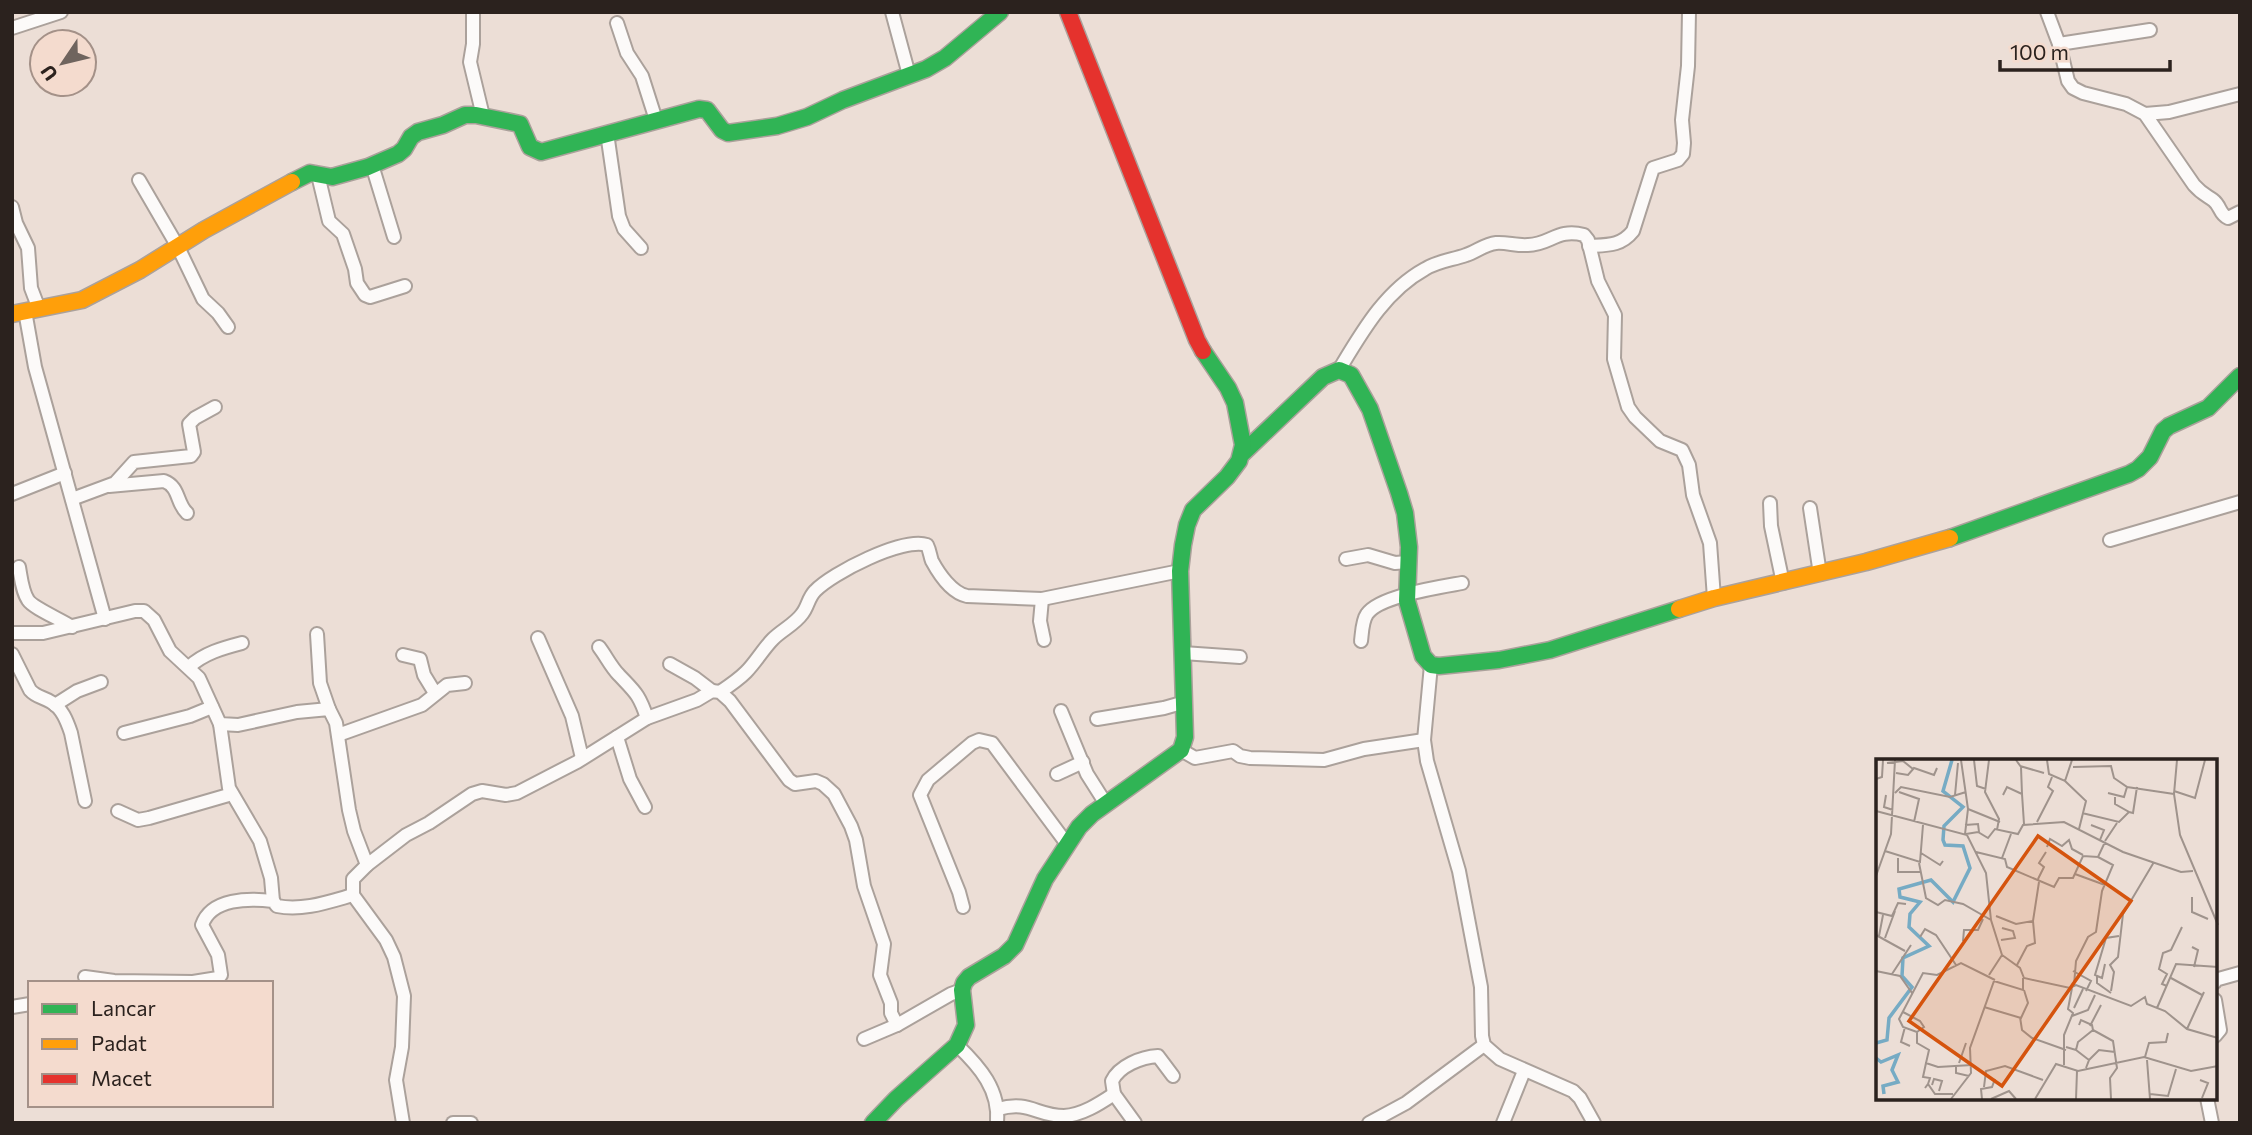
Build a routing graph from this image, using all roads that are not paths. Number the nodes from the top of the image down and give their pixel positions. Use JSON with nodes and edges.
{"nodes":[{"id":1,"x":61,"y":12,"type":"edge"},
{"id":2,"x":473,"y":12,"type":"edge"},
{"id":3,"x":892,"y":12,"type":"edge"},
{"id":4,"x":1000,"y":12,"type":"edge"},
{"id":5,"x":1068,"y":12,"type":"edge"},
{"id":6,"x":1689,"y":12,"type":"edge"},
{"id":7,"x":2047,"y":12,"type":"edge"},
{"id":8,"x":617,"y":23,"type":"dead end"},
{"id":9,"x":12,"y":28,"type":"edge"},
{"id":10,"x":2150,"y":30,"type":"dead end"},
{"id":11,"x":2059,"y":44,"type":"junction"},
{"id":12,"x":909,"y":75,"type":"junction"},
{"id":13,"x":2240,"y":94,"type":"edge"},
{"id":14,"x":2145,"y":114,"type":"junction"},
{"id":15,"x":483,"y":116,"type":"junction"},
{"id":16,"x":656,"y":120,"type":"junction"},
{"id":17,"x":607,"y":133,"type":"junction"},
{"id":18,"x":372,"y":165,"type":"junction"},
{"id":19,"x":318,"y":175,"type":"junction"},
{"id":20,"x":138,"y":180,"type":"dead end"},
{"id":21,"x":12,"y":207,"type":"edge"},
{"id":22,"x":2240,"y":212,"type":"edge"},
{"id":23,"x":394,"y":237,"type":"dead end"},
{"id":24,"x":1589,"y":246,"type":"junction"},
{"id":25,"x":178,"y":247,"type":"junction"},
{"id":26,"x":641,"y":248,"type":"dead end"},
{"id":27,"x":405,"y":286,"type":"dead end"},
{"id":28,"x":25,"y":311,"type":"edge"},
{"id":29,"x":228,"y":327,"type":"dead end"},
{"id":30,"x":1339,"y":370,"type":"junction"},
{"id":31,"x":2240,"y":376,"type":"edge"},
{"id":32,"x":215,"y":407,"type":"dead end"},
{"id":33,"x":1243,"y":453,"type":"junction"},
{"id":34,"x":65,"y":473,"type":"junction"},
{"id":35,"x":109,"y":486,"type":"junction"},
{"id":36,"x":12,"y":494,"type":"edge"},
{"id":37,"x":72,"y":499,"type":"junction"},
{"id":38,"x":2240,"y":502,"type":"edge"},
{"id":39,"x":1770,"y":503,"type":"dead end"},
{"id":40,"x":1810,"y":508,"type":"dead end"},
{"id":41,"x":187,"y":513,"type":"dead end"},
{"id":42,"x":2110,"y":540,"type":"dead end"},
{"id":43,"x":1346,"y":559,"type":"dead end"},
{"id":44,"x":1408,"y":562,"type":"junction"},
{"id":45,"x":19,"y":567,"type":"dead end"},
{"id":46,"x":1180,"y":571,"type":"junction"},
{"id":47,"x":1820,"y":574,"type":"junction"},
{"id":48,"x":1462,"y":583,"type":"dead end"},
{"id":49,"x":1783,"y":583,"type":"junction"},
{"id":50,"x":1406,"y":594,"type":"junction"},
{"id":51,"x":1714,"y":598,"type":"junction"},
{"id":52,"x":1042,"y":599,"type":"junction"},
{"id":53,"x":105,"y":619,"type":"junction"},
{"id":54,"x":72,"y":627,"type":"junction"},
{"id":55,"x":12,"y":633,"type":"edge"},
{"id":56,"x":317,"y":634,"type":"dead end"},
{"id":57,"x":538,"y":638,"type":"dead end"},
{"id":58,"x":1044,"y":640,"type":"dead end"},
{"id":59,"x":1361,"y":642,"type":"dead end"},
{"id":60,"x":242,"y":643,"type":"dead end"},
{"id":61,"x":600,"y":647,"type":"dead end"},
{"id":62,"x":1183,"y":653,"type":"junction"},
{"id":63,"x":12,"y":654,"type":"edge"},
{"id":64,"x":403,"y":655,"type":"dead end"},
{"id":65,"x":1240,"y":657,"type":"dead end"},
{"id":66,"x":670,"y":664,"type":"dead end"},
{"id":67,"x":1430,"y":665,"type":"junction"},
{"id":68,"x":189,"y":667,"type":"junction"},
{"id":69,"x":101,"y":682,"type":"dead end"},
{"id":70,"x":465,"y":683,"type":"dead end"},
{"id":71,"x":716,"y":691,"type":"junction"},
{"id":72,"x":435,"y":693,"type":"junction"},
{"id":73,"x":1185,"y":702,"type":"junction"},
{"id":74,"x":55,"y":705,"type":"junction"},
{"id":75,"x":212,"y":706,"type":"junction"},
{"id":76,"x":329,"y":709,"type":"junction"},
{"id":77,"x":1061,"y":711,"type":"dead end"},
{"id":78,"x":647,"y":718,"type":"junction"},
{"id":79,"x":1097,"y":719,"type":"dead end"},
{"id":80,"x":220,"y":724,"type":"junction"},
{"id":81,"x":124,"y":733,"type":"dead end"},
{"id":82,"x":338,"y":735,"type":"junction"},
{"id":83,"x":618,"y":737,"type":"junction"},
{"id":84,"x":1424,"y":740,"type":"junction"},
{"id":85,"x":1181,"y":750,"type":"junction"},
{"id":86,"x":582,"y":758,"type":"junction"},
{"id":87,"x":1083,"y":762,"type":"junction"},
{"id":88,"x":1058,"y":774,"type":"dead end"},
{"id":89,"x":232,"y":794,"type":"junction"},
{"id":90,"x":85,"y":801,"type":"dead end"},
{"id":91,"x":1106,"y":804,"type":"junction"},
{"id":92,"x":645,"y":807,"type":"dead end"},
{"id":93,"x":118,"y":811,"type":"dead end"},
{"id":94,"x":1067,"y":844,"type":"junction"},
{"id":95,"x":367,"y":865,"type":"junction"},
{"id":96,"x":353,"y":895,"type":"junction"},
{"id":97,"x":273,"y":901,"type":"junction"},
{"id":98,"x":962,"y":907,"type":"dead end"},
{"id":99,"x":2240,"y":973,"type":"edge"},
{"id":100,"x":85,"y":977,"type":"dead end"},
{"id":101,"x":2217,"y":980,"type":"edge"},
{"id":102,"x":114,"y":981,"type":"edge"},
{"id":103,"x":199,"y":981,"type":"edge"},
{"id":104,"x":962,"y":990,"type":"junction"},
{"id":105,"x":2217,"y":1012,"type":"edge"},
{"id":106,"x":897,"y":1025,"type":"junction"},
{"id":107,"x":2217,"y":1034,"type":"edge"},
{"id":108,"x":864,"y":1038,"type":"dead end"},
{"id":109,"x":957,"y":1045,"type":"junction"},
{"id":110,"x":1484,"y":1045,"type":"junction"},
{"id":111,"x":1524,"y":1071,"type":"junction"},
{"id":112,"x":1174,"y":1076,"type":"dead end"},
{"id":113,"x":1114,"y":1094,"type":"junction"},
{"id":114,"x":2207,"y":1100,"type":"edge"},
{"id":115,"x":998,"y":1116,"type":"edge"},
{"id":116,"x":1389,"y":1117,"type":"edge"},
{"id":117,"x":403,"y":1123,"type":"edge"},
{"id":118,"x":453,"y":1123,"type":"edge"},
{"id":119,"x":471,"y":1123,"type":"edge"},
{"id":120,"x":873,"y":1123,"type":"edge"},
{"id":121,"x":1135,"y":1123,"type":"edge"},
{"id":122,"x":1368,"y":1123,"type":"edge"},
{"id":123,"x":1503,"y":1123,"type":"edge"},
{"id":124,"x":1594,"y":1123,"type":"edge"},
{"id":125,"x":2212,"y":1123,"type":"edge"}],
"edges":[{"from":1,"to":9,"type":"street"},
{"from":2,"to":15,"type":"street"},
{"from":3,"to":12,"type":"street"},
{"from":4,"to":12,"type":"street"},
{"from":5,"to":33,"type":"street"},
{"from":6,"to":24,"type":"street"},
{"from":7,"to":11,"type":"street"},
{"from":8,"to":16,"type":"street"},
{"from":10,"to":11,"type":"street"},
{"from":11,"to":14,"type":"street"},
{"from":12,"to":16,"type":"street"},
{"from":13,"to":14,"type":"street"},
{"from":14,"to":22,"type":"street"},
{"from":15,"to":17,"type":"street"},
{"from":15,"to":18,"type":"street"},
{"from":16,"to":17,"type":"street"},
{"from":17,"to":26,"type":"street"},
{"from":18,"to":19,"type":"street"},
{"from":18,"to":23,"type":"street"},
{"from":19,"to":25,"type":"street"},
{"from":19,"to":27,"type":"street"},
{"from":20,"to":25,"type":"street"},
{"from":21,"to":28,"type":"street"},
{"from":24,"to":30,"type":"street"},
{"from":24,"to":51,"type":"street"},
{"from":25,"to":28,"type":"street"},
{"from":25,"to":29,"type":"street"},
{"from":28,"to":34,"type":"street"},
{"from":30,"to":33,"type":"street"},
{"from":30,"to":44,"type":"street"},
{"from":31,"to":47,"type":"street"},
{"from":32,"to":35,"type":"street"},
{"from":33,"to":46,"type":"street"},
{"from":34,"to":36,"type":"street"},
{"from":34,"to":37,"type":"street"},
{"from":35,"to":37,"type":"street"},
{"from":35,"to":41,"type":"street"},
{"from":37,"to":53,"type":"street"},
{"from":38,"to":42,"type":"street"},
{"from":39,"to":49,"type":"street"},
{"from":40,"to":47,"type":"street"},
{"from":43,"to":44,"type":"street"},
{"from":44,"to":50,"type":"street"},
{"from":45,"to":54,"type":"street"},
{"from":46,"to":52,"type":"street"},
{"from":46,"to":62,"type":"street"},
{"from":47,"to":49,"type":"street"},
{"from":48,"to":50,"type":"street"},
{"from":49,"to":51,"type":"street"},
{"from":50,"to":59,"type":"street"},
{"from":50,"to":67,"type":"street"},
{"from":51,"to":67,"type":"street"},
{"from":52,"to":58,"type":"street"},
{"from":52,"to":71,"type":"street"},
{"from":53,"to":54,"type":"street"},
{"from":53,"to":68,"type":"street"},
{"from":54,"to":55,"type":"street"},
{"from":56,"to":76,"type":"street"},
{"from":57,"to":86,"type":"street"},
{"from":60,"to":68,"type":"street"},
{"from":61,"to":78,"type":"street"},
{"from":62,"to":65,"type":"street"},
{"from":62,"to":73,"type":"street"},
{"from":63,"to":74,"type":"street"},
{"from":64,"to":72,"type":"street"},
{"from":66,"to":71,"type":"street"},
{"from":67,"to":84,"type":"street"},
{"from":68,"to":75,"type":"street"},
{"from":69,"to":74,"type":"street"},
{"from":70,"to":72,"type":"street"},
{"from":71,"to":78,"type":"street"},
{"from":71,"to":106,"type":"street"},
{"from":72,"to":82,"type":"street"},
{"from":73,"to":79,"type":"street"},
{"from":73,"to":85,"type":"street"},
{"from":74,"to":90,"type":"street"},
{"from":75,"to":80,"type":"street"},
{"from":75,"to":81,"type":"street"},
{"from":76,"to":80,"type":"street"},
{"from":76,"to":82,"type":"street"},
{"from":77,"to":87,"type":"street"},
{"from":78,"to":83,"type":"street"},
{"from":80,"to":89,"type":"street"},
{"from":82,"to":95,"type":"street"},
{"from":83,"to":86,"type":"street"},
{"from":83,"to":92,"type":"street"},
{"from":84,"to":85,"type":"street"},
{"from":84,"to":110,"type":"street"},
{"from":85,"to":91,"type":"street"},
{"from":86,"to":95,"type":"street"},
{"from":87,"to":88,"type":"street"},
{"from":87,"to":91,"type":"street"},
{"from":89,"to":93,"type":"street"},
{"from":89,"to":97,"type":"street"},
{"from":91,"to":94,"type":"street"},
{"from":94,"to":98,"type":"street"},
{"from":94,"to":104,"type":"street"},
{"from":95,"to":96,"type":"street"},
{"from":96,"to":97,"type":"street"},
{"from":96,"to":117,"type":"street"},
{"from":97,"to":103,"type":"street"},
{"from":99,"to":101,"type":"street"},
{"from":100,"to":102,"type":"street"},
{"from":104,"to":106,"type":"street"},
{"from":104,"to":109,"type":"street"},
{"from":105,"to":107,"type":"street"},
{"from":106,"to":108,"type":"street"},
{"from":109,"to":115,"type":"street"},
{"from":109,"to":120,"type":"street"},
{"from":110,"to":111,"type":"street"},
{"from":110,"to":116,"type":"street"},
{"from":111,"to":123,"type":"street"},
{"from":111,"to":124,"type":"street"},
{"from":112,"to":113,"type":"street"},
{"from":113,"to":115,"type":"street"},
{"from":113,"to":121,"type":"street"},
{"from":114,"to":125,"type":"street"},
{"from":116,"to":122,"type":"street"},
{"from":118,"to":119,"type":"street"}]}
